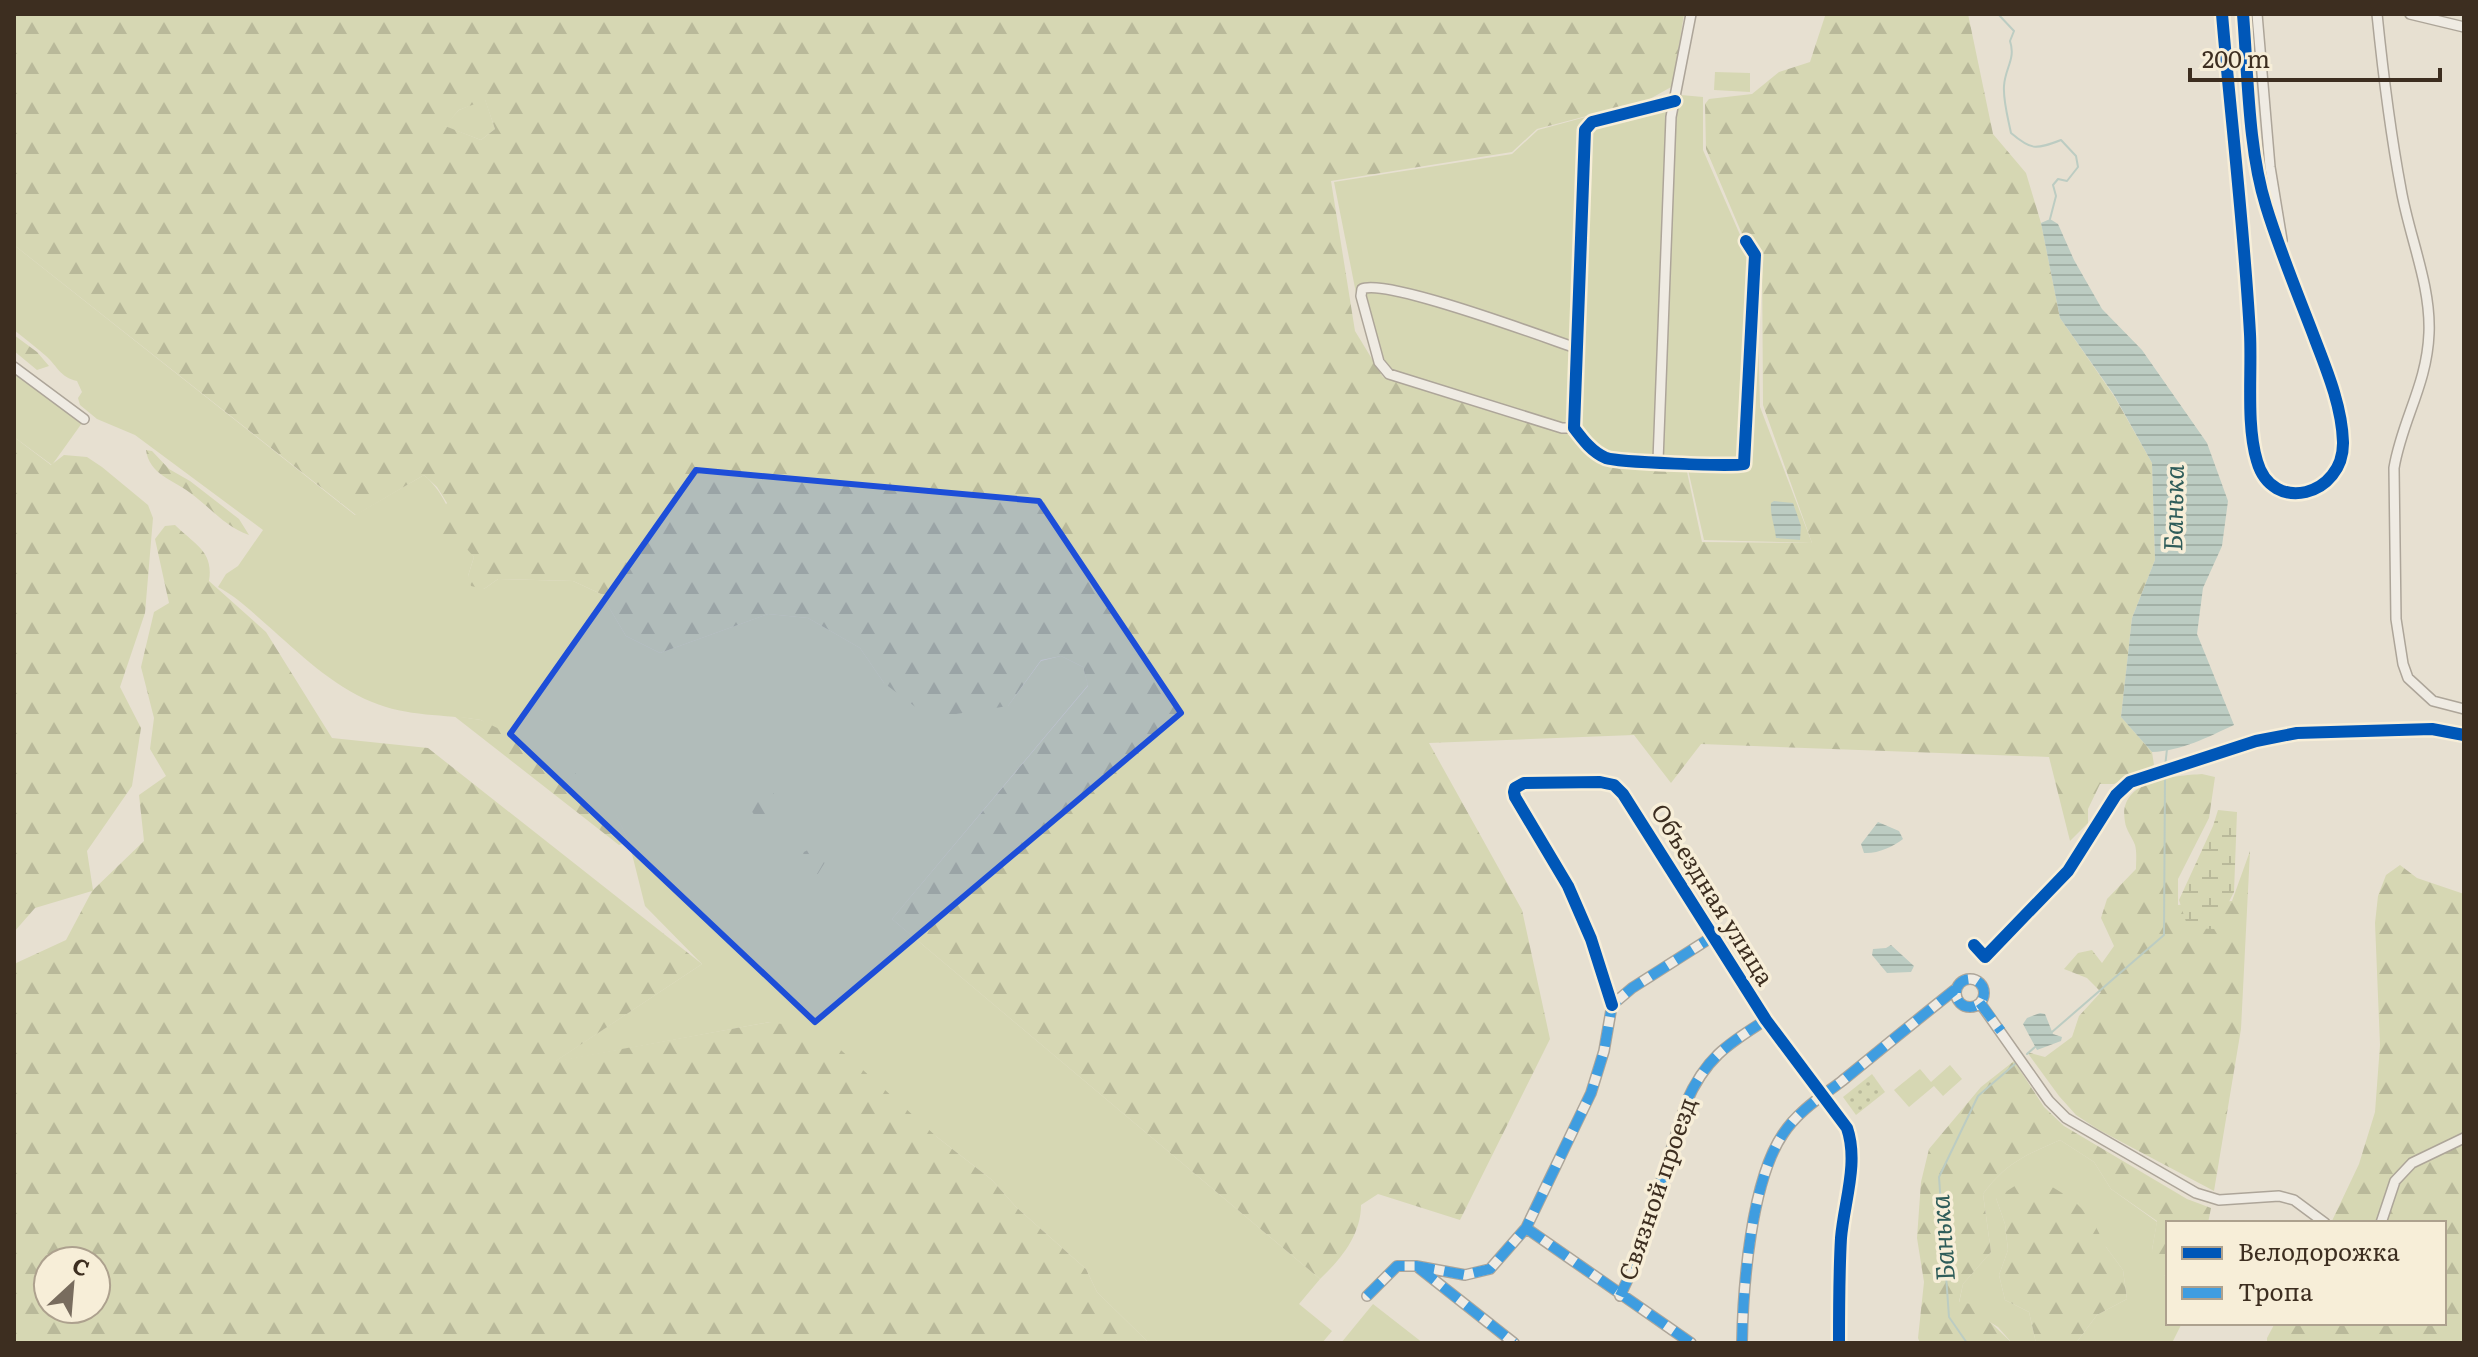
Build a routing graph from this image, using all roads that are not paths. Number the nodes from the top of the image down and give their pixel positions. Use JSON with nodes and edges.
{"nodes":[{"id":1,"x":1691,"y":14,"type":"edge"},
{"id":2,"x":2222,"y":14,"type":"edge"},
{"id":3,"x":2243,"y":14,"type":"edge"},
{"id":4,"x":2257,"y":14,"type":"edge"},
{"id":5,"x":2377,"y":14,"type":"edge"},
{"id":6,"x":2410,"y":14,"type":"edge"},
{"id":7,"x":2464,"y":27,"type":"edge"},
{"id":8,"x":1675,"y":101,"type":"junction"},
{"id":9,"x":1746,"y":241,"type":"dead end"},
{"id":10,"x":2288,"y":267,"type":"junction"},
{"id":11,"x":1576,"y":348,"type":"junction"},
{"id":12,"x":14,"y":367,"type":"edge"},
{"id":13,"x":84,"y":419,"type":"dead end"},
{"id":14,"x":1574,"y":428,"type":"junction"},
{"id":15,"x":1658,"y":461,"type":"junction"},
{"id":16,"x":2464,"y":709,"type":"edge"},
{"id":17,"x":2464,"y":735,"type":"edge"},
{"id":18,"x":1712,"y":937,"type":"junction"},
{"id":19,"x":1974,"y":945,"type":"dead end"},
{"id":20,"x":1957,"y":988,"type":"junction"},
{"id":21,"x":1980,"y":1003,"type":"junction"},
{"id":22,"x":1612,"y":1005,"type":"junction"},
{"id":23,"x":1766,"y":1020,"type":"junction"},
{"id":24,"x":1822,"y":1097,"type":"junction"},
{"id":25,"x":2464,"y":1138,"type":"edge"},
{"id":26,"x":2322,"y":1221,"type":"edge"},
{"id":27,"x":2382,"y":1221,"type":"edge"},
{"id":28,"x":1526,"y":1228,"type":"junction"},
{"id":29,"x":1416,"y":1266,"type":"junction"},
{"id":30,"x":1367,"y":1296,"type":"dead end"},
{"id":31,"x":1620,"y":1296,"type":"junction"},
{"id":32,"x":1514,"y":1343,"type":"edge"},
{"id":33,"x":1691,"y":1343,"type":"edge"},
{"id":34,"x":1742,"y":1343,"type":"edge"},
{"id":35,"x":1839,"y":1343,"type":"edge"}],
"edges":[{"from":1,"to":8,"type":"street"},
{"from":2,"to":10,"type":"street"},
{"from":3,"to":10,"type":"street"},
{"from":4,"to":10,"type":"street"},
{"from":5,"to":16,"type":"street"},
{"from":6,"to":7,"type":"street"},
{"from":8,"to":11,"type":"street"},
{"from":8,"to":15,"type":"street"},
{"from":9,"to":15,"type":"street"},
{"from":11,"to":14,"type":"street"},
{"from":11,"to":14,"type":"street"},
{"from":12,"to":13,"type":"street"},
{"from":14,"to":15,"type":"street"},
{"from":17,"to":19,"type":"street"},
{"from":18,"to":22,"type":"street"},
{"from":18,"to":22,"type":"street","name":"Объездная улица"},
{"from":18,"to":23,"type":"street","name":"Объездная улица"},
{"from":20,"to":21,"type":"street"},
{"from":20,"to":21,"type":"street"},
{"from":20,"to":24,"type":"street"},
{"from":21,"to":26,"type":"street"},
{"from":22,"to":28,"type":"street"},
{"from":23,"to":24,"type":"street","name":"Объездная улица"},
{"from":23,"to":31,"type":"street","name":"Связной проезд"},
{"from":24,"to":34,"type":"street"},
{"from":24,"to":35,"type":"street","name":"Объездная улица"},
{"from":25,"to":27,"type":"street"},
{"from":28,"to":29,"type":"street"},
{"from":28,"to":31,"type":"street"},
{"from":29,"to":30,"type":"street"},
{"from":29,"to":32,"type":"street"},
{"from":31,"to":33,"type":"street"}]}
